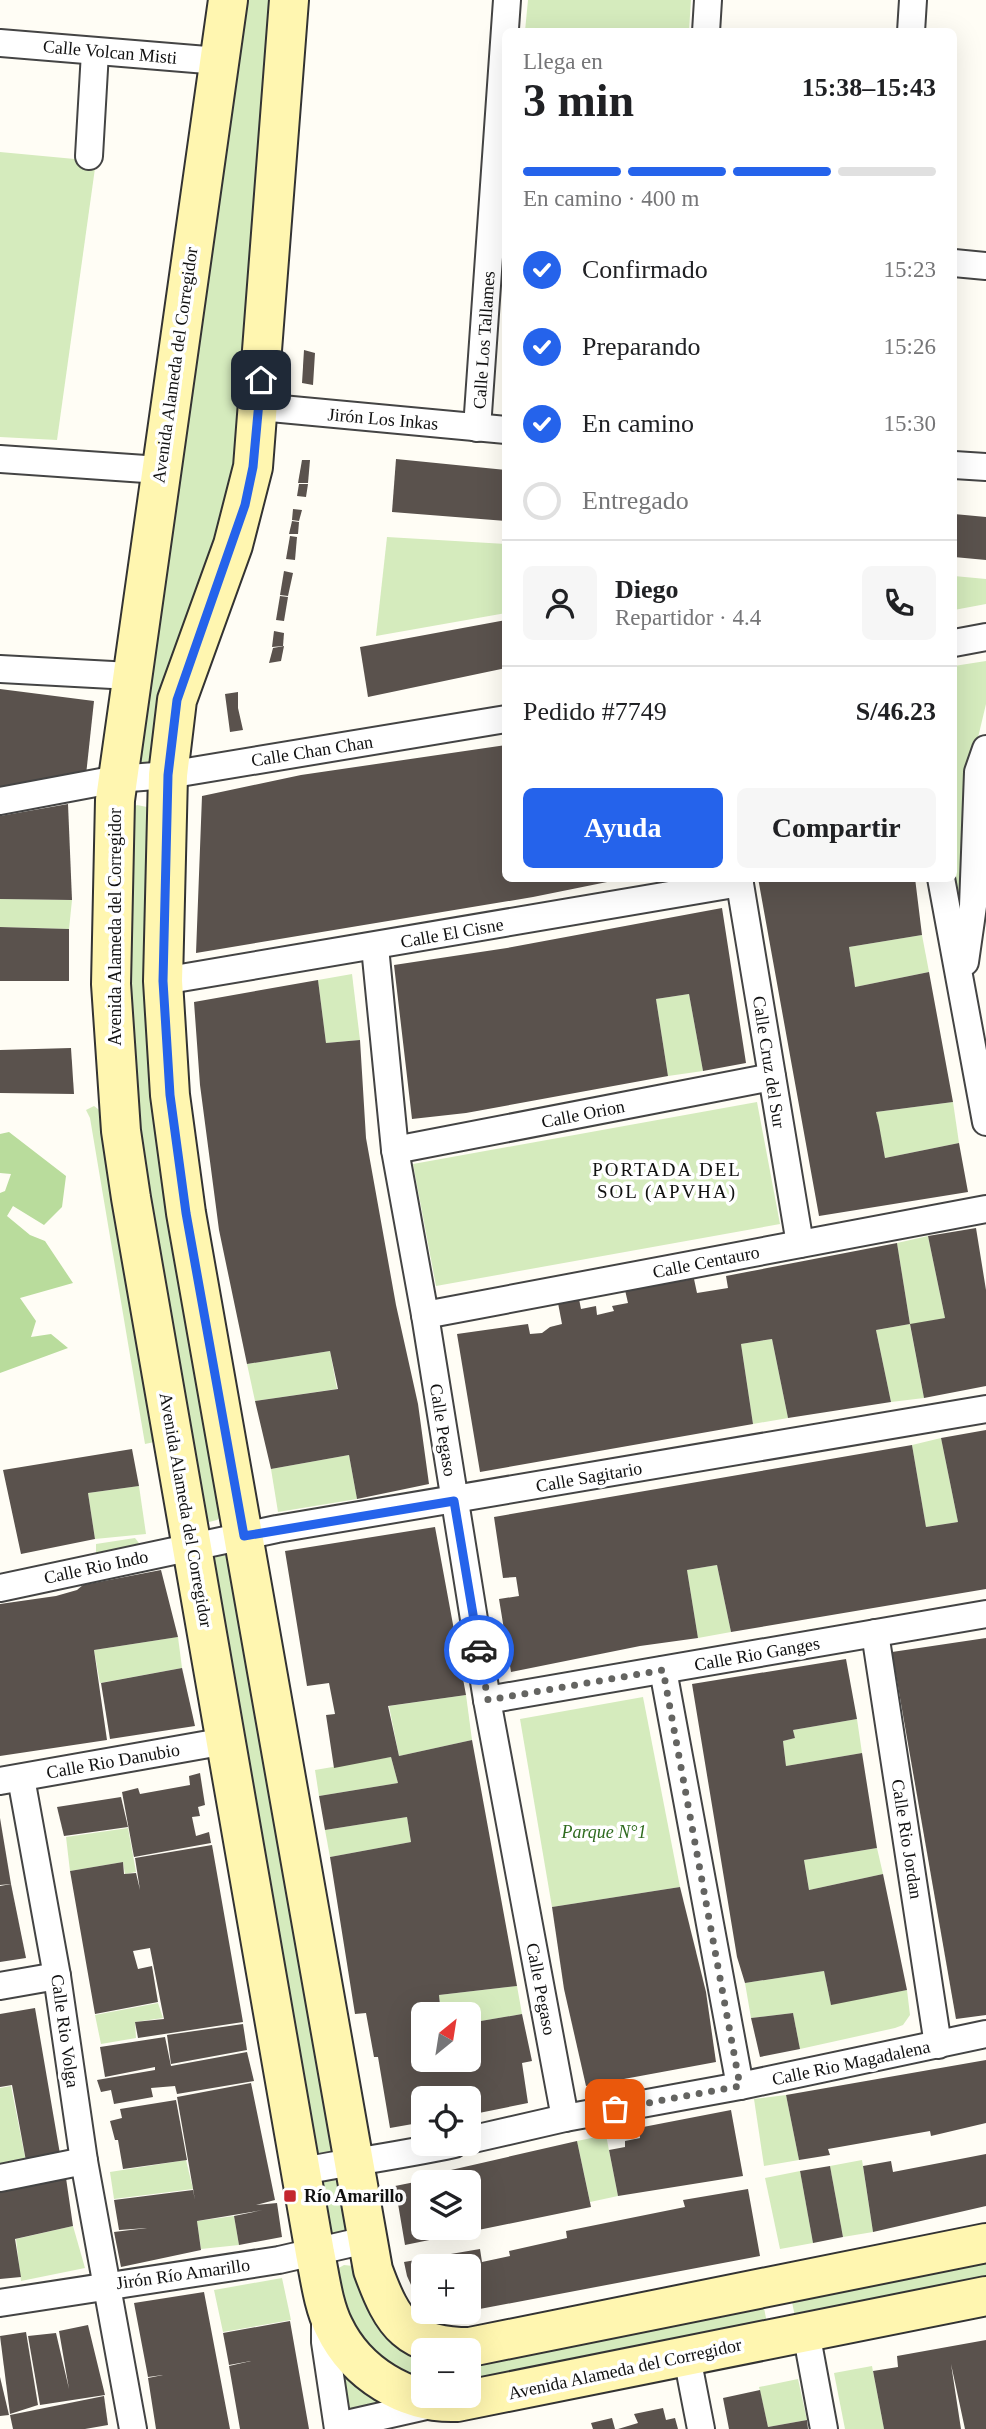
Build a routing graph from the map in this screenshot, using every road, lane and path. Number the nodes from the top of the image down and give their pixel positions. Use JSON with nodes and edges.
{"nodes":[{"id":1,"x":228,"y":0,"type":"edge"},
{"id":2,"x":289,"y":0,"type":"edge"},
{"id":3,"x":507,"y":0,"type":"edge"},
{"id":4,"x":708,"y":0,"type":"edge"},
{"id":5,"x":913,"y":0,"type":"edge"},
{"id":6,"x":505,"y":28,"type":"edge"},
{"id":7,"x":706,"y":28,"type":"edge"},
{"id":8,"x":911,"y":28,"type":"edge"},
{"id":9,"x":0,"y":43,"type":"edge"},
{"id":10,"x":95,"y":52,"type":"junction"},
{"id":11,"x":219,"y":61,"type":"junction"},
{"id":12,"x":502,"y":71,"type":"edge"},
{"id":13,"x":89,"y":156,"type":"dead end"},
{"id":14,"x":957,"y":263,"type":"edge"},
{"id":15,"x":986,"y":266,"type":"edge"},
{"id":16,"x":260,"y":407,"type":"junction"},
{"id":17,"x":477,"y":428,"type":"junction"},
{"id":18,"x":502,"y":430,"type":"edge"},
{"id":19,"x":0,"y":459,"type":"edge"},
{"id":20,"x":957,"y":465,"type":"edge"},
{"id":21,"x":986,"y":467,"type":"edge"},
{"id":22,"x":160,"y":470,"type":"junction"},
{"id":23,"x":986,"y":637,"type":"edge"},
{"id":24,"x":957,"y":642,"type":"edge"},
{"id":25,"x":0,"y":669,"type":"edge"},
{"id":26,"x":131,"y":677,"type":"junction"},
{"id":27,"x":502,"y":720,"type":"edge"},
{"id":28,"x":986,"y":749,"type":"edge"},
{"id":29,"x":168,"y":775,"type":"junction"},
{"id":30,"x":117,"y":779,"type":"junction"},
{"id":31,"x":0,"y":801,"type":"edge"},
{"id":32,"x":734,"y":882,"type":"edge"},
{"id":33,"x":740,"y":882,"type":"edge"},
{"id":34,"x":943,"y":882,"type":"edge"},
{"id":35,"x":375,"y":947,"type":"junction"},
{"id":36,"x":163,"y":981,"type":"junction"},
{"id":37,"x":962,"y":984,"type":"junction"},
{"id":38,"x":772,"y":1077,"type":"junction"},
{"id":39,"x":986,"y":1122,"type":"edge"},
{"id":40,"x":395,"y":1150,"type":"junction"},
{"id":41,"x":986,"y":1209,"type":"edge"},
{"id":42,"x":800,"y":1244,"type":"junction"},
{"id":43,"x":425,"y":1315,"type":"junction"},
{"id":44,"x":986,"y":1409,"type":"edge"},
{"id":45,"x":454,"y":1501,"type":"junction"},
{"id":46,"x":244,"y":1536,"type":"junction"},
{"id":47,"x":192,"y":1547,"type":"junction"},
{"id":48,"x":0,"y":1588,"type":"edge"},
{"id":49,"x":986,"y":1614,"type":"edge"},
{"id":50,"x":875,"y":1633,"type":"junction"},
{"id":51,"x":663,"y":1670,"type":"junction"},
{"id":52,"x":488,"y":1700,"type":"junction"},
{"id":53,"x":226,"y":1741,"type":"junction"},
{"id":54,"x":11,"y":1779,"type":"edge"},
{"id":55,"x":57,"y":1976,"type":"junction"},
{"id":56,"x":0,"y":1986,"type":"edge"},
{"id":57,"x":986,"y":2035,"type":"edge"},
{"id":58,"x":938,"y":2045,"type":"junction"},
{"id":59,"x":740,"y":2086,"type":"junction"},
{"id":60,"x":565,"y":2118,"type":"junction"},
{"id":61,"x":481,"y":2137,"type":"edge"},
{"id":62,"x":411,"y":2154,"type":"edge"},
{"id":63,"x":84,"y":2161,"type":"junction"},
{"id":64,"x":352,"y":2161,"type":"junction"},
{"id":65,"x":301,"y":2171,"type":"junction"},
{"id":66,"x":0,"y":2178,"type":"edge"},
{"id":67,"x":366,"y":2240,"type":"junction"},
{"id":68,"x":986,"y":2243,"type":"edge"},
{"id":69,"x":315,"y":2253,"type":"junction"},
{"id":70,"x":107,"y":2285,"type":"junction"},
{"id":71,"x":986,"y":2296,"type":"edge"},
{"id":72,"x":324,"y":2298,"type":"junction"},
{"id":73,"x":0,"y":2304,"type":"edge"},
{"id":74,"x":806,"y":2332,"type":"junction"},
{"id":75,"x":687,"y":2357,"type":"junction"},
{"id":76,"x":411,"y":2393,"type":"edge"},
{"id":77,"x":481,"y":2397,"type":"edge"},
{"id":78,"x":420,"y":2408,"type":"edge"},
{"id":79,"x":338,"y":2428,"type":"edge"},
{"id":80,"x":134,"y":2429,"type":"edge"},
{"id":81,"x":701,"y":2429,"type":"edge"},
{"id":82,"x":824,"y":2429,"type":"edge"}],
"edges":[{"from":1,"to":11,"type":"main road","name":"Avenida Alameda del Corregidor"},
{"from":2,"to":16,"type":"main road"},
{"from":3,"to":6,"type":"street","name":"Calle Los Tallames"},
{"from":4,"to":7,"type":"street"},
{"from":5,"to":8,"type":"street"},
{"from":9,"to":10,"type":"street","name":"Calle Volcan Misti"},
{"from":10,"to":11,"type":"street","name":"Calle Volcan Misti"},
{"from":10,"to":13,"type":"street"},
{"from":11,"to":22,"type":"main road","name":"Avenida Alameda del Corregidor"},
{"from":12,"to":17,"type":"street","name":"Calle Los Tallames"},
{"from":14,"to":15,"type":"street"},
{"from":16,"to":17,"type":"street","name":"Jirón Los Inkas"},
{"from":16,"to":29,"type":"main road"},
{"from":17,"to":18,"type":"street","name":"Jirón Los Inkas"},
{"from":19,"to":22,"type":"street"},
{"from":20,"to":21,"type":"street"},
{"from":22,"to":26,"type":"main road","name":"Avenida Alameda del Corregidor"},
{"from":23,"to":24,"type":"street"},
{"from":25,"to":26,"type":"street"},
{"from":26,"to":30,"type":"main road","name":"Avenida Alameda del Corregidor"},
{"from":27,"to":29,"type":"street","name":"Calle Chan Chan"},
{"from":28,"to":37,"type":"street"},
{"from":29,"to":30,"type":"street","name":"Calle Chan Chan"},
{"from":29,"to":36,"type":"main road"},
{"from":30,"to":31,"type":"street","name":"Calle Chan Chan"},
{"from":30,"to":47,"type":"main road","name":"Avenida Alameda del Corregidor"},
{"from":32,"to":35,"type":"street","name":"Calle El Cisne"},
{"from":33,"to":38,"type":"street","name":"Calle Cruz del Sur"},
{"from":34,"to":37,"type":"street"},
{"from":35,"to":36,"type":"street","name":"Calle El Cisne"},
{"from":35,"to":40,"type":"street","name":"Calle Pegaso"},
{"from":36,"to":46,"type":"main road"},
{"from":37,"to":39,"type":"street"},
{"from":38,"to":40,"type":"street","name":"Calle Orion"},
{"from":38,"to":42,"type":"street","name":"Calle Cruz del Sur"},
{"from":40,"to":43,"type":"street","name":"Calle Pegaso"},
{"from":41,"to":42,"type":"street","name":"Calle Centauro"},
{"from":42,"to":43,"type":"street","name":"Calle Centauro"},
{"from":43,"to":45,"type":"street","name":"Calle Pegaso"},
{"from":44,"to":45,"type":"street","name":"Calle Sagitario"},
{"from":45,"to":46,"type":"street","name":"Calle Sagitario"},
{"from":45,"to":52,"type":"street","name":"Calle Pegaso"},
{"from":46,"to":47,"type":"street","name":"Calle Sagitario"},
{"from":46,"to":64,"type":"main road"},
{"from":47,"to":48,"type":"street","name":"Calle Rio Indo"},
{"from":47,"to":53,"type":"main road","name":"Avenida Alameda del Corregidor"},
{"from":49,"to":50,"type":"street","name":"Calle Rio Ganges"},
{"from":50,"to":51,"type":"street","name":"Calle Rio Ganges"},
{"from":50,"to":58,"type":"street","name":"Calle Rio Jordan"},
{"from":51,"to":52,"type":"street","name":"Calle Rio Ganges"},
{"from":51,"to":59,"type":"street"},
{"from":52,"to":60,"type":"street","name":"Calle Pegaso"},
{"from":53,"to":54,"type":"street","name":"Calle Rio Danubio"},
{"from":53,"to":65,"type":"main road","name":"Avenida Alameda del Corregidor"},
{"from":54,"to":55,"type":"street","name":"Calle Rio Volga"},
{"from":55,"to":56,"type":"street"},
{"from":55,"to":63,"type":"street","name":"Calle Rio Volga"},
{"from":57,"to":58,"type":"street","name":"Calle Rio Magadalena"},
{"from":58,"to":59,"type":"street","name":"Calle Rio Magadalena"},
{"from":59,"to":60,"type":"street","name":"Calle Rio Magadalena"},
{"from":60,"to":61,"type":"street","name":"Calle Rio Magadalena"},
{"from":62,"to":64,"type":"street"},
{"from":63,"to":66,"type":"street"},
{"from":63,"to":70,"type":"street","name":"Calle Rio Volga"},
{"from":64,"to":65,"type":"street"},
{"from":64,"to":67,"type":"main road"},
{"from":65,"to":69,"type":"main road","name":"Avenida Alameda del Corregidor"},
{"from":67,"to":68,"type":"main road"},
{"from":67,"to":69,"type":"street","name":"Jirón Río Amarillo"},
{"from":69,"to":70,"type":"street","name":"Jirón Río Amarillo"},
{"from":69,"to":72,"type":"main road","name":"Avenida Alameda del Corregidor"},
{"from":70,"to":73,"type":"street","name":"Jirón Río Amarillo"},
{"from":70,"to":80,"type":"street","name":"Calle Rio Volga"},
{"from":71,"to":74,"type":"main road","name":"Avenida Alameda del Corregidor"},
{"from":72,"to":76,"type":"main road","name":"Avenida Alameda del Corregidor"},
{"from":72,"to":79,"type":"street"},
{"from":74,"to":75,"type":"main road","name":"Avenida Alameda del Corregidor"},
{"from":74,"to":82,"type":"street"},
{"from":75,"to":77,"type":"main road","name":"Avenida Alameda del Corregidor"},
{"from":75,"to":81,"type":"street"},
{"from":78,"to":79,"type":"street"}]}
